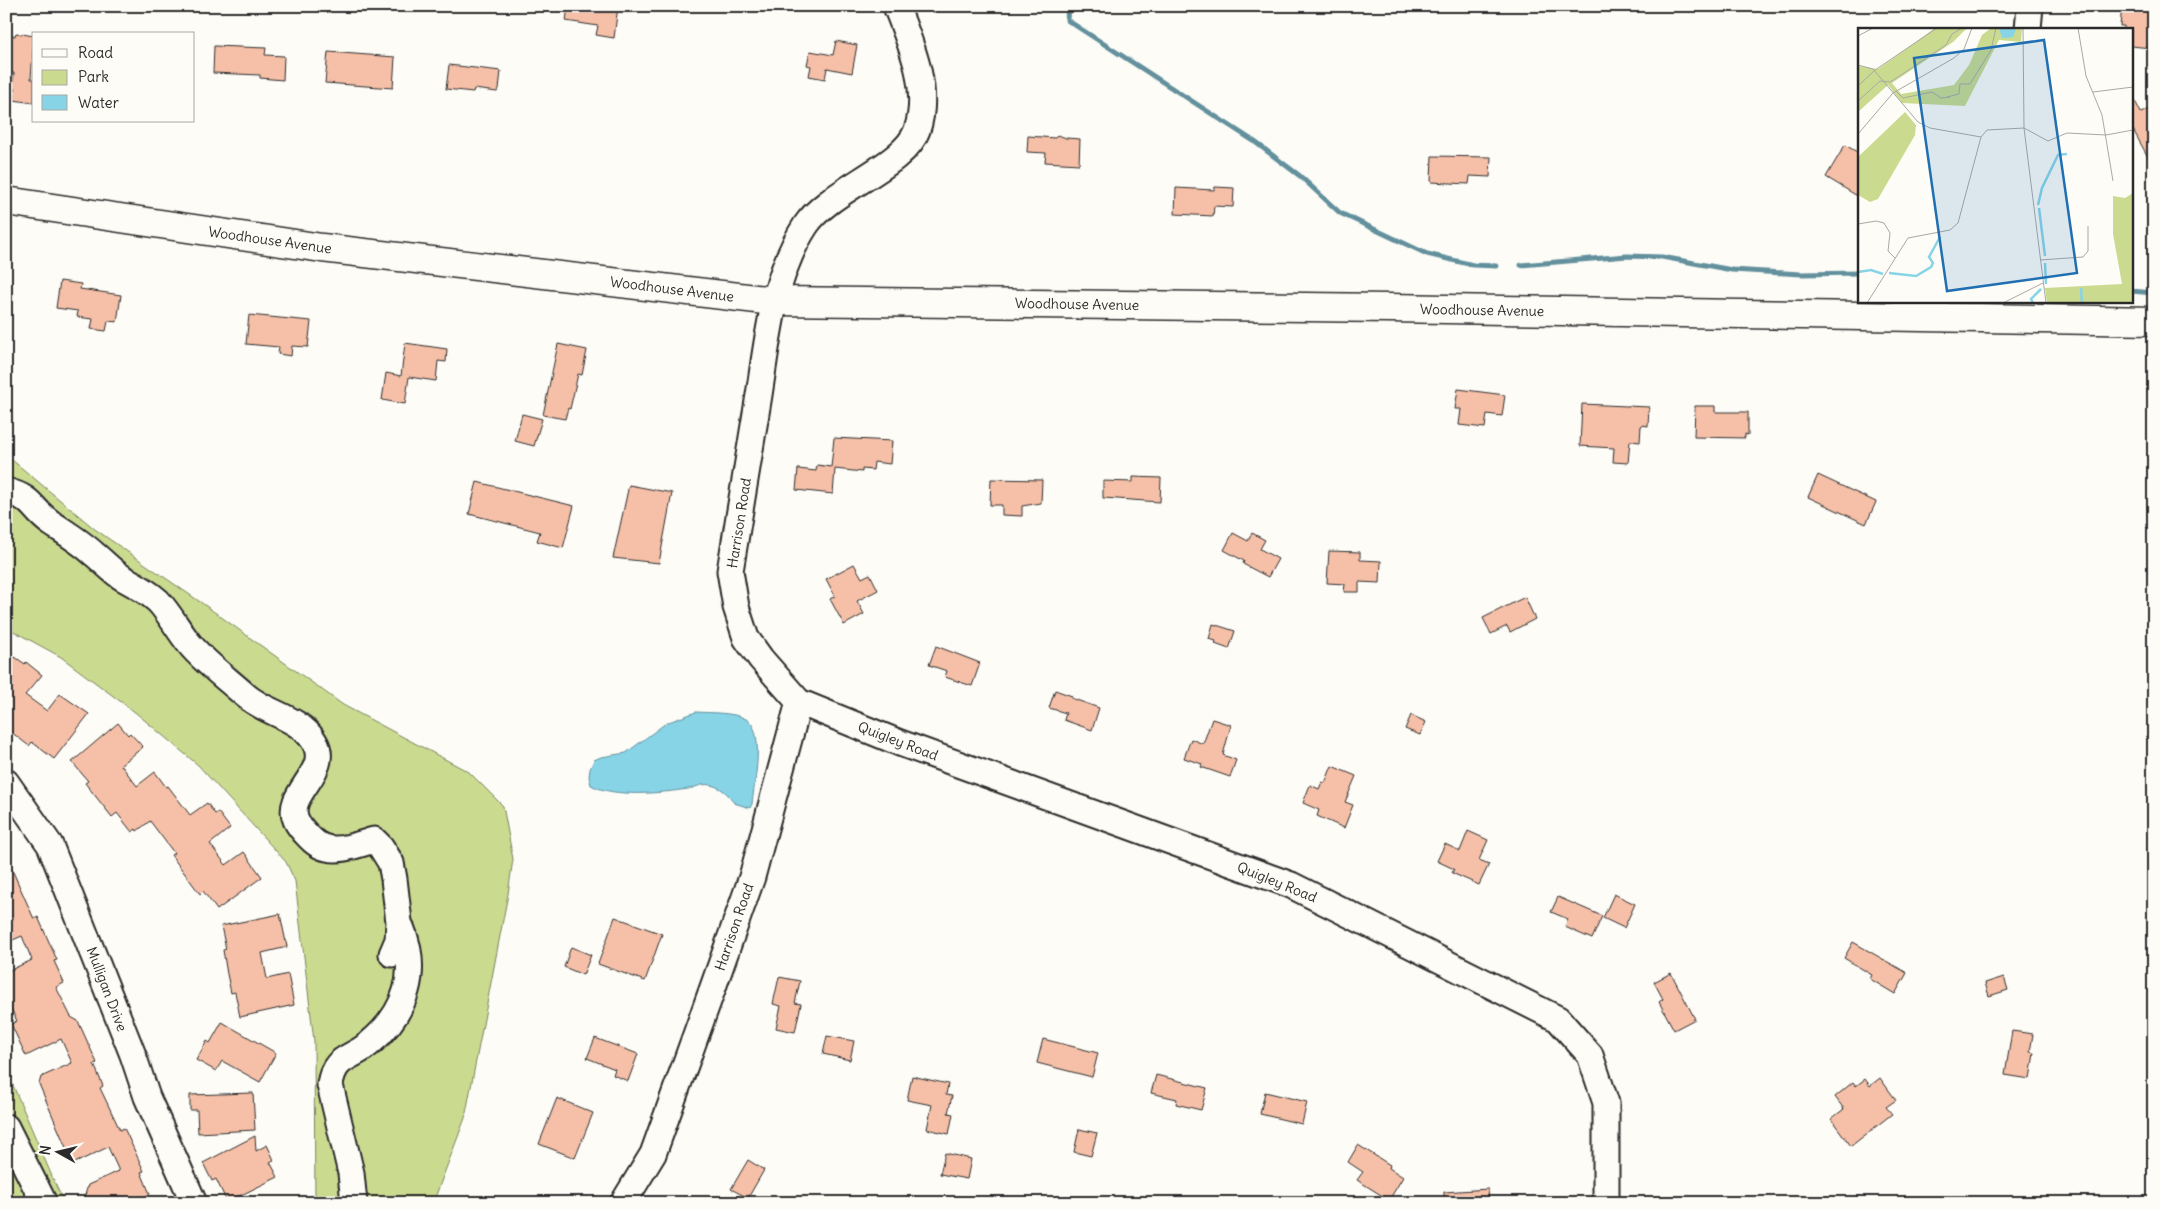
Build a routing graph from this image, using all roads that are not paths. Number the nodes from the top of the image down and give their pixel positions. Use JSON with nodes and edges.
{"nodes":[{"id":1,"x":896,"y":6,"type":"edge"},
{"id":2,"x":2030,"y":6,"type":"edge"},
{"id":3,"x":2028,"y":28,"type":"edge"},
{"id":4,"x":6,"y":201,"type":"edge"},
{"id":5,"x":774,"y":301,"type":"junction"},
{"id":6,"x":1994,"y":309,"type":"edge"},
{"id":7,"x":2154,"y":321,"type":"edge"},
{"id":8,"x":6,"y":491,"type":"edge"},
{"id":9,"x":799,"y":702,"type":"junction"},
{"id":10,"x":6,"y":782,"type":"edge"},
{"id":11,"x":399,"y":922,"type":"junction"},
{"id":12,"x":392,"y":954,"type":"dead end"},
{"id":13,"x":6,"y":1127,"type":"edge"},
{"id":14,"x":44,"y":1203,"type":"edge"},
{"id":15,"x":194,"y":1203,"type":"edge"},
{"id":16,"x":354,"y":1203,"type":"edge"},
{"id":17,"x":623,"y":1203,"type":"edge"},
{"id":18,"x":1606,"y":1203,"type":"edge"}],
"edges":[{"from":1,"to":5,"type":"street","name":"Harrison Road"},
{"from":2,"to":3,"type":"street"},
{"from":4,"to":5,"type":"main road","name":"Woodhouse Avenue"},
{"from":5,"to":6,"type":"main road","name":"Woodhouse Avenue"},
{"from":5,"to":9,"type":"street","name":"Harrison Road"},
{"from":6,"to":7,"type":"main road","name":"Woodhouse Avenue"},
{"from":8,"to":11,"type":"street"},
{"from":9,"to":17,"type":"street","name":"Harrison Road"},
{"from":9,"to":18,"type":"street","name":"Quigley Road"},
{"from":10,"to":15,"type":"street","name":"Mulligan Drive"},
{"from":11,"to":12,"type":"street"},
{"from":11,"to":16,"type":"street"},
{"from":13,"to":14,"type":"street"}]}
